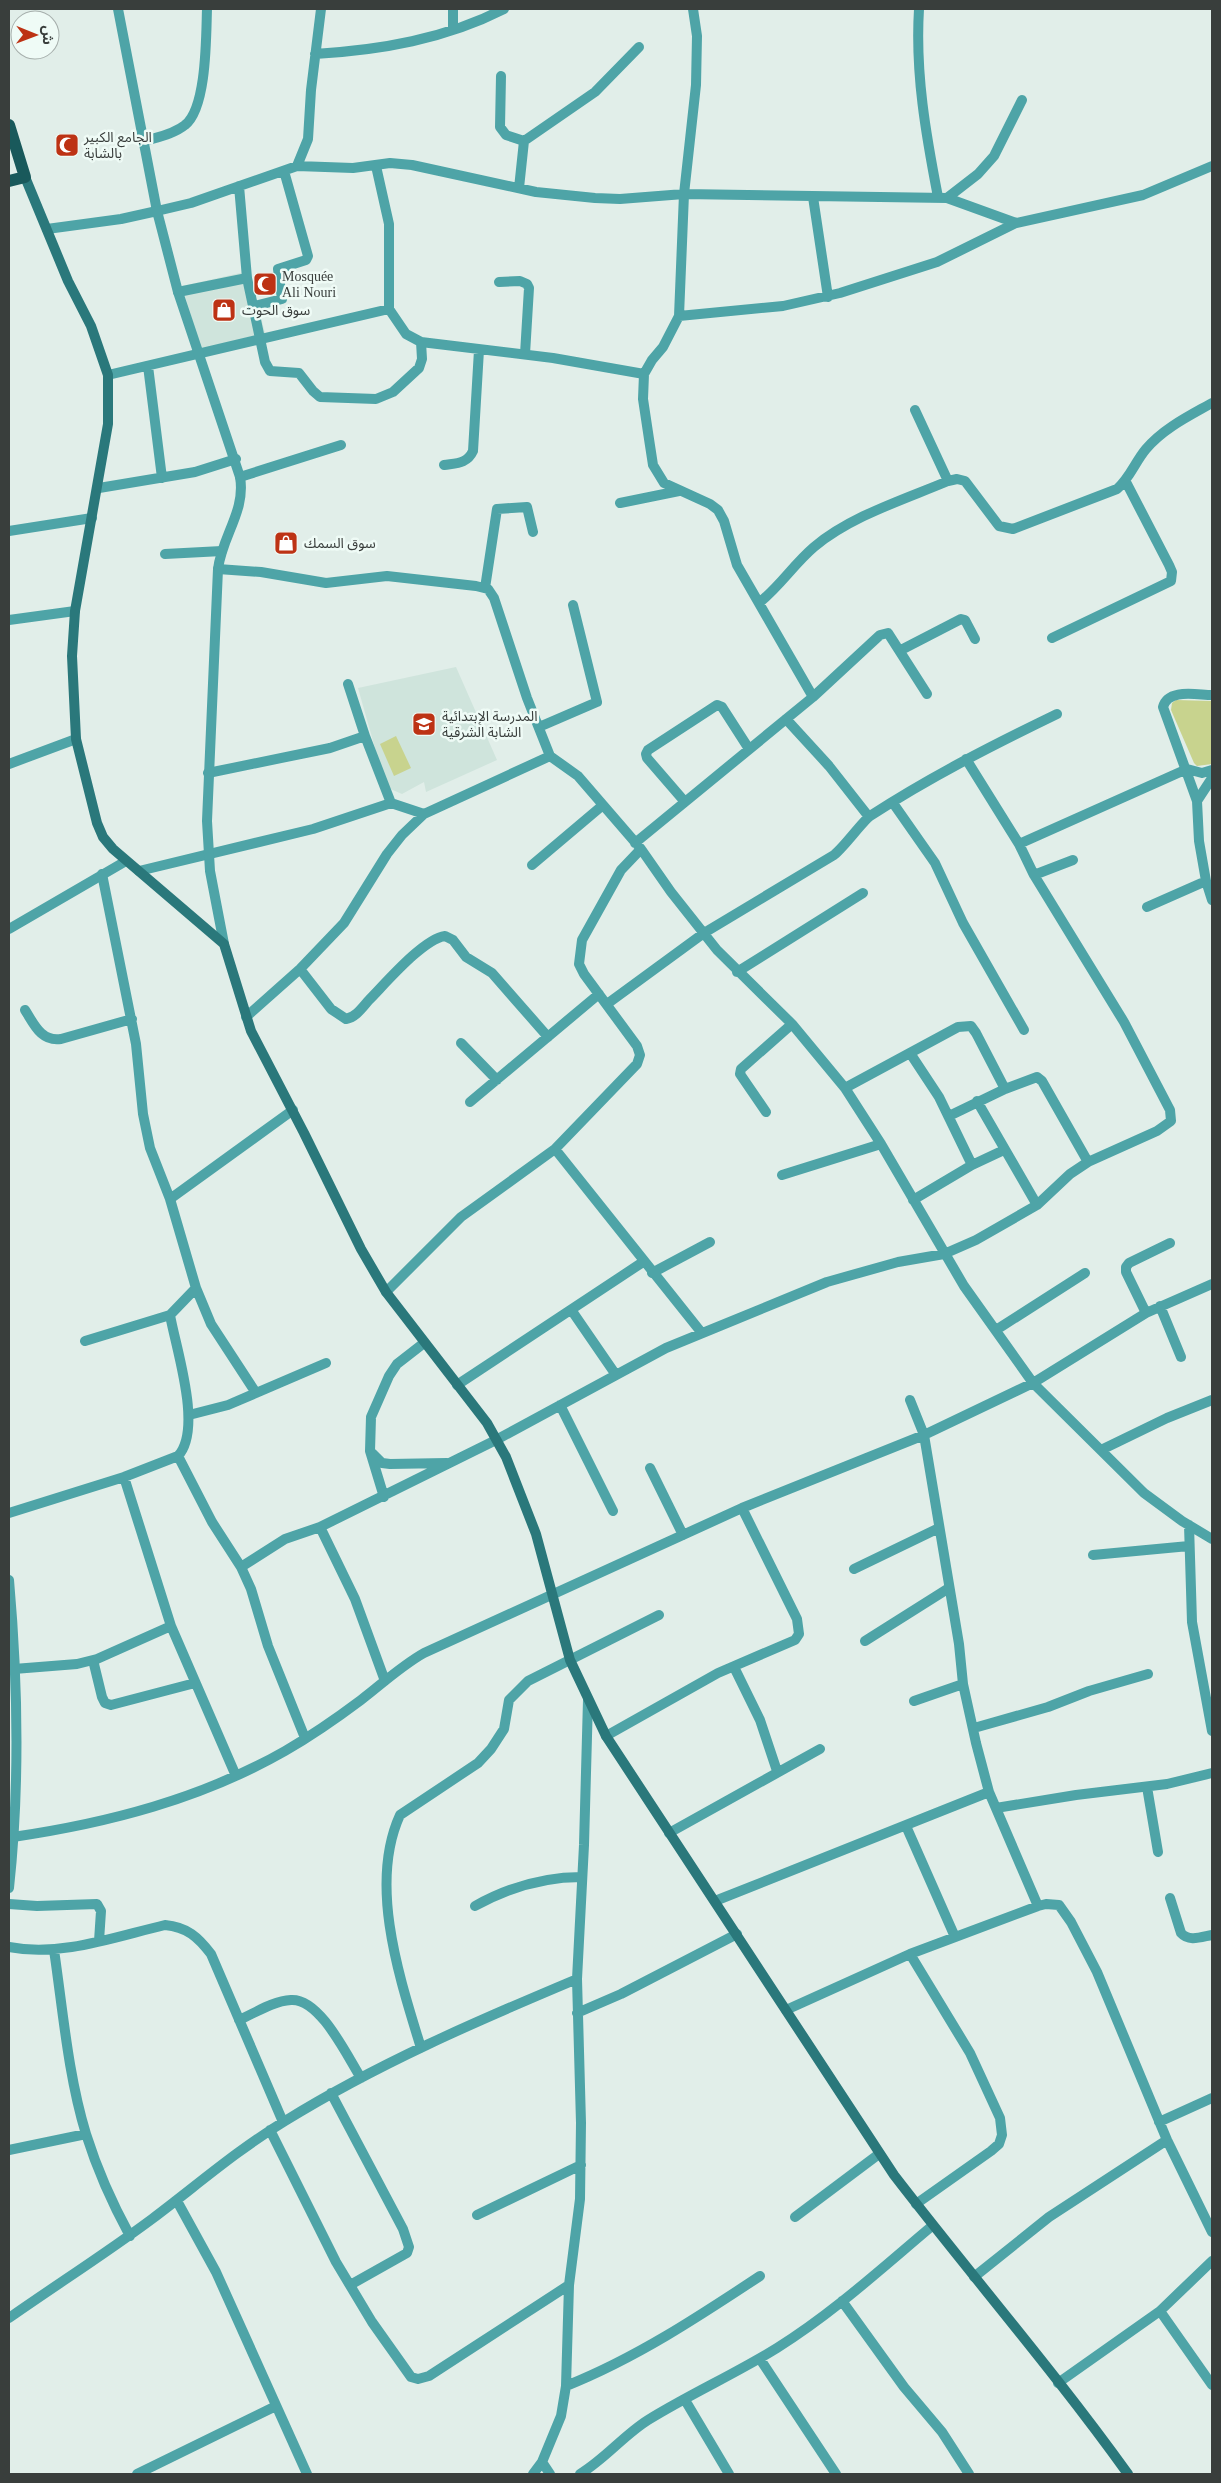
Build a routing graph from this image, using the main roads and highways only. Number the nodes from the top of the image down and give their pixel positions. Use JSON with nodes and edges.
{"nodes":[{"id":1,"x":9,"y":125,"type":"edge"},
{"id":2,"x":14,"y":164,"type":"edge"},
{"id":3,"x":25,"y":177,"type":"junction"},
{"id":4,"x":9,"y":181,"type":"edge"},
{"id":5,"x":1128,"y":2474,"type":"edge"}],
"edges":[{"from":1,"to":2,"type":"main road"},
{"from":2,"to":3,"type":"main road"},
{"from":3,"to":4,"type":"main road"},
{"from":3,"to":5,"type":"main road"}]}
